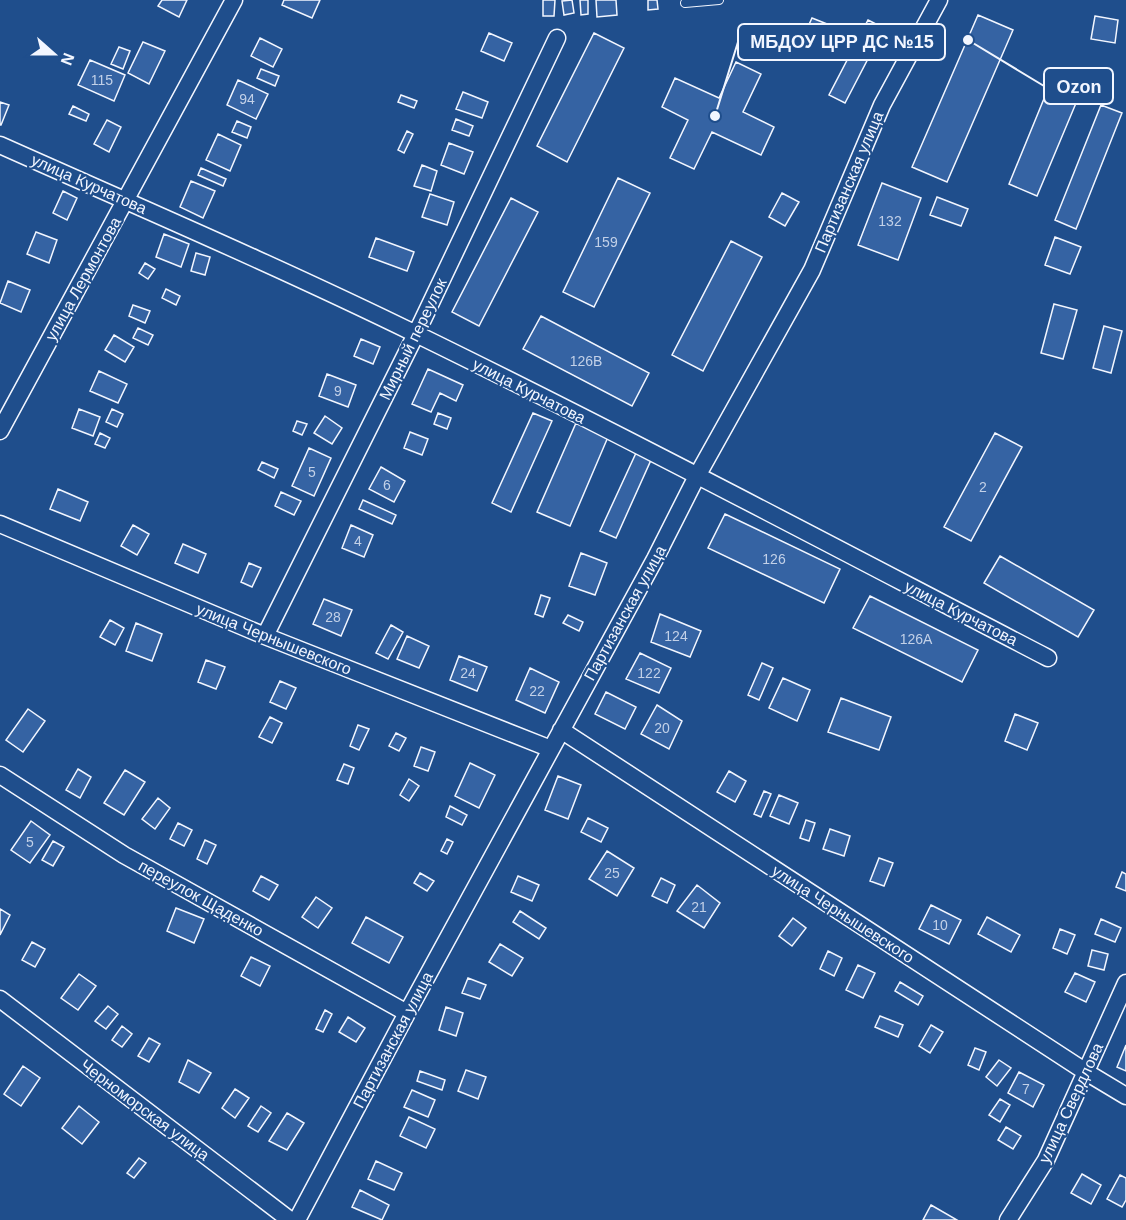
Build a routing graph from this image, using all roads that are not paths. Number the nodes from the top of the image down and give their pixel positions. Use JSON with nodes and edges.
{"nodes":[{"id":1,"x":234,"y":0,"type":"edge"},
{"id":2,"x":719,"y":0,"type":"edge"},
{"id":3,"x":939,"y":0,"type":"edge"},
{"id":4,"x":685,"y":3,"type":"dead end"},
{"id":5,"x":557,"y":38,"type":"dead end"},
{"id":6,"x":0,"y":145,"type":"edge"},
{"id":7,"x":126,"y":201,"type":"junction"},
{"id":8,"x":416,"y":334,"type":"junction"},
{"id":9,"x":0,"y":431,"type":"edge"},
{"id":10,"x":698,"y":476,"type":"junction"},
{"id":11,"x":0,"y":524,"type":"edge"},
{"id":12,"x":265,"y":636,"type":"junction"},
{"id":13,"x":1048,"y":658,"type":"dead end"},
{"id":14,"x":561,"y":730,"type":"junction"},
{"id":15,"x":551,"y":748,"type":"junction"},
{"id":16,"x":0,"y":775,"type":"edge"},
{"id":17,"x":1126,"y":982,"type":"edge"},
{"id":18,"x":0,"y":999,"type":"edge"},
{"id":19,"x":406,"y":1013,"type":"junction"},
{"id":20,"x":1086,"y":1072,"type":"junction"},
{"id":21,"x":1126,"y":1096,"type":"edge"},
{"id":22,"x":290,"y":1220,"type":"edge"},
{"id":23,"x":297,"y":1220,"type":"edge"},
{"id":24,"x":1008,"y":1220,"type":"edge"}],
"edges":[{"from":1,"to":7,"type":"street","name":"улица Лермонтова"},
{"from":2,"to":4,"type":"lane"},
{"from":3,"to":10,"type":"street","name":"Партизанская улица"},
{"from":5,"to":8,"type":"street","name":"Мирный переулок"},
{"from":6,"to":7,"type":"street","name":"улица Курчатова"},
{"from":7,"to":8,"type":"street","name":"улица Курчатова"},
{"from":7,"to":9,"type":"street","name":"улица Лермонтова"},
{"from":8,"to":10,"type":"street","name":"улица Курчатова"},
{"from":8,"to":12,"type":"street","name":"Мирный переулок"},
{"from":10,"to":13,"type":"street","name":"улица Курчатова"},
{"from":10,"to":14,"type":"street","name":"Партизанская улица"},
{"from":11,"to":12,"type":"street","name":"улица Чернышевского"},
{"from":12,"to":15,"type":"street","name":"улица Чернышевского"},
{"from":14,"to":15,"type":"street","name":"Партизанская улица"},
{"from":14,"to":20,"type":"street","name":"улица Чернышевского"},
{"from":15,"to":19,"type":"street","name":"Партизанская улица"},
{"from":16,"to":19,"type":"street","name":"переулок Щаденко"},
{"from":17,"to":20,"type":"street","name":"улица Свердлова"},
{"from":18,"to":22,"type":"street","name":"Черноморская улица"},
{"from":19,"to":23,"type":"street","name":"Партизанская улица"},
{"from":20,"to":21,"type":"street","name":"улица Чернышевского"},
{"from":20,"to":24,"type":"street","name":"улица Свердлова"}]}
